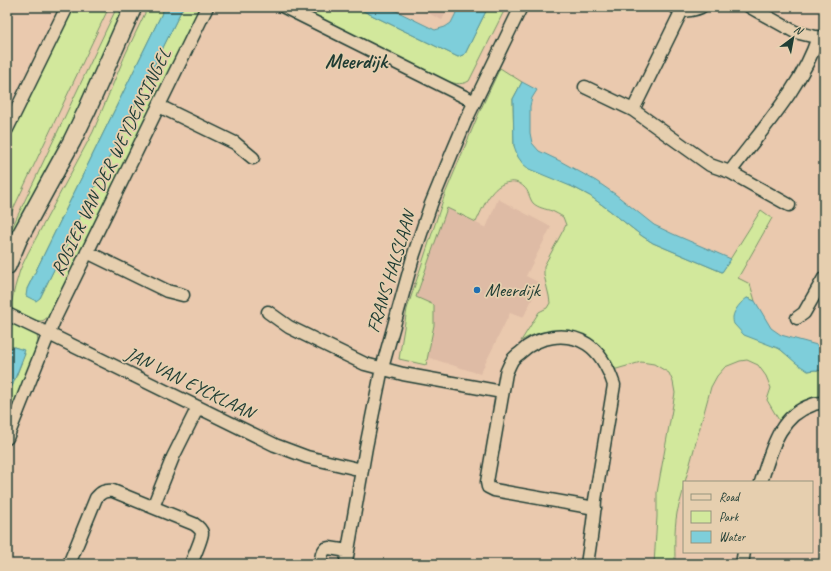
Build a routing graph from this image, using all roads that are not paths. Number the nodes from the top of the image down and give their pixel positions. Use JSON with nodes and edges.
{"nodes":[{"id":1,"x":133,"y":7,"type":"edge"},
{"id":2,"x":207,"y":7,"type":"edge"},
{"id":3,"x":284,"y":7,"type":"edge"},
{"id":4,"x":521,"y":7,"type":"edge"},
{"id":5,"x":701,"y":7,"type":"edge"},
{"id":6,"x":750,"y":7,"type":"edge"},
{"id":7,"x":63,"y":8,"type":"edge"},
{"id":8,"x":679,"y":9,"type":"edge"},
{"id":9,"x":821,"y":38,"type":"edge"},
{"id":10,"x":585,"y":87,"type":"dead end"},
{"id":11,"x":475,"y":102,"type":"junction"},
{"id":12,"x":158,"y":106,"type":"junction"},
{"id":13,"x":633,"y":110,"type":"junction"},
{"id":14,"x":7,"y":129,"type":"edge"},
{"id":15,"x":253,"y":158,"type":"dead end"},
{"id":16,"x":730,"y":172,"type":"junction"},
{"id":17,"x":789,"y":204,"type":"dead end"},
{"id":18,"x":87,"y":252,"type":"junction"},
{"id":19,"x":7,"y":266,"type":"edge"},
{"id":20,"x":824,"y":278,"type":"edge"},
{"id":21,"x":183,"y":295,"type":"dead end"},
{"id":22,"x":268,"y":312,"type":"dead end"},
{"id":23,"x":7,"y":314,"type":"edge"},
{"id":24,"x":797,"y":318,"type":"dead end"},
{"id":25,"x":49,"y":334,"type":"junction"},
{"id":26,"x":382,"y":368,"type":"junction"},
{"id":27,"x":502,"y":392,"type":"junction"},
{"id":28,"x":824,"y":403,"type":"edge"},
{"id":29,"x":198,"y":407,"type":"junction"},
{"id":30,"x":7,"y":438,"type":"edge"},
{"id":31,"x":362,"y":470,"type":"junction"},
{"id":32,"x":761,"y":481,"type":"edge"},
{"id":33,"x":153,"y":507,"type":"junction"},
{"id":34,"x":595,"y":508,"type":"junction"},
{"id":35,"x":348,"y":551,"type":"junction"},
{"id":36,"x":744,"y":553,"type":"edge"},
{"id":37,"x":69,"y":564,"type":"edge"},
{"id":38,"x":191,"y":564,"type":"edge"},
{"id":39,"x":320,"y":564,"type":"edge"},
{"id":40,"x":347,"y":564,"type":"edge"},
{"id":41,"x":587,"y":564,"type":"edge"},
{"id":42,"x":742,"y":564,"type":"edge"}],
"edges":[{"from":1,"to":19,"type":"street"},
{"from":2,"to":12,"type":"street","name":"ROGIER VAN DER WEYDENSINGEL"},
{"from":3,"to":11,"type":"street"},
{"from":4,"to":11,"type":"street","name":"FRANS HALSLAAN"},
{"from":5,"to":8,"type":"street"},
{"from":6,"to":9,"type":"street"},
{"from":7,"to":14,"type":"street"},
{"from":8,"to":13,"type":"street"},
{"from":9,"to":16,"type":"street"},
{"from":10,"to":13,"type":"street"},
{"from":11,"to":26,"type":"street","name":"FRANS HALSLAAN"},
{"from":12,"to":15,"type":"street"},
{"from":12,"to":18,"type":"street","name":"ROGIER VAN DER WEYDENSINGEL"},
{"from":13,"to":16,"type":"street"},
{"from":16,"to":17,"type":"street"},
{"from":18,"to":21,"type":"street"},
{"from":18,"to":25,"type":"street","name":"ROGIER VAN DER WEYDENSINGEL"},
{"from":20,"to":24,"type":"street"},
{"from":22,"to":26,"type":"street"},
{"from":23,"to":25,"type":"street","name":"JAN VAN EYCKLAAN"},
{"from":25,"to":29,"type":"street","name":"JAN VAN EYCKLAAN"},
{"from":25,"to":30,"type":"street","name":"ROGIER VAN DER WEYDENSINGEL"},
{"from":26,"to":27,"type":"street"},
{"from":26,"to":31,"type":"street","name":"FRANS HALSLAAN"},
{"from":27,"to":34,"type":"street"},
{"from":27,"to":34,"type":"street"},
{"from":28,"to":32,"type":"street"},
{"from":29,"to":31,"type":"street","name":"JAN VAN EYCKLAAN"},
{"from":29,"to":33,"type":"street"},
{"from":31,"to":35,"type":"street","name":"FRANS HALSLAAN"},
{"from":33,"to":37,"type":"street"},
{"from":33,"to":38,"type":"street"},
{"from":34,"to":41,"type":"street"},
{"from":35,"to":39,"type":"street"},
{"from":35,"to":40,"type":"street","name":"FRANS HALSLAAN"},
{"from":36,"to":42,"type":"street"}]}
